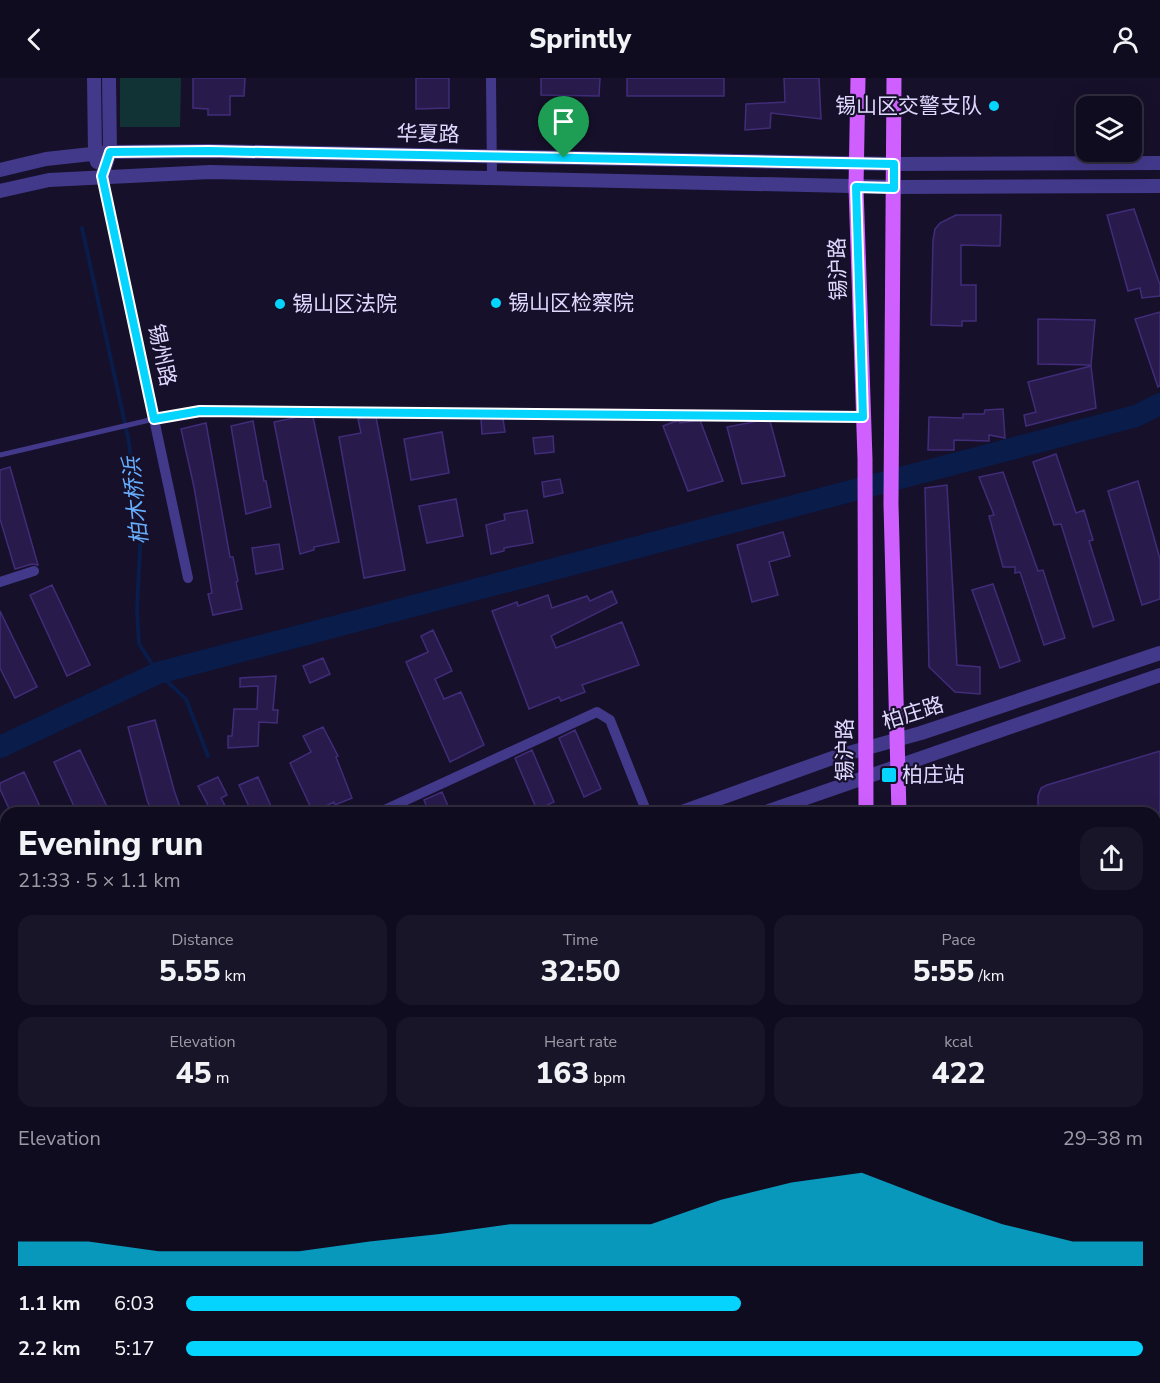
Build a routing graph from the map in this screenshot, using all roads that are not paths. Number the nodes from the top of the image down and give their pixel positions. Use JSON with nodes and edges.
{"nodes":[{"id":1,"x":94,"y":78,"type":"edge"},
{"id":2,"x":109,"y":78,"type":"edge"},
{"id":3,"x":491,"y":78,"type":"edge"},
{"id":4,"x":858,"y":78,"type":"edge"},
{"id":5,"x":894,"y":78,"type":"edge"},
{"id":6,"x":110,"y":152,"type":"junction"},
{"id":7,"x":95,"y":154,"type":"junction"},
{"id":8,"x":491,"y":156,"type":"junction"},
{"id":9,"x":857,"y":163,"type":"junction"},
{"id":10,"x":894,"y":164,"type":"junction"},
{"id":11,"x":1160,"y":164,"type":"edge"},
{"id":12,"x":0,"y":170,"type":"edge"},
{"id":13,"x":102,"y":176,"type":"junction"},
{"id":14,"x":492,"y":178,"type":"junction"},
{"id":15,"x":1160,"y":186,"type":"edge"},
{"id":16,"x":856,"y":187,"type":"junction"},
{"id":17,"x":894,"y":188,"type":"junction"},
{"id":18,"x":0,"y":191,"type":"edge"},
{"id":19,"x":863,"y":417,"type":"junction"},
{"id":20,"x":154,"y":419,"type":"junction"},
{"id":21,"x":0,"y":455,"type":"edge"},
{"id":22,"x":34,"y":571,"type":"dead end"},
{"id":23,"x":188,"y":578,"type":"dead end"},
{"id":24,"x":0,"y":582,"type":"edge"},
{"id":25,"x":1160,"y":653,"type":"edge"},
{"id":26,"x":1160,"y":675,"type":"edge"},
{"id":27,"x":897,"y":740,"type":"junction"},
{"id":28,"x":866,"y":749,"type":"junction"},
{"id":29,"x":897,"y":766,"type":"junction"},
{"id":30,"x":866,"y":777,"type":"junction"},
{"id":31,"x":391,"y":807,"type":"edge"},
{"id":32,"x":645,"y":807,"type":"edge"},
{"id":33,"x":697,"y":807,"type":"edge"},
{"id":34,"x":780,"y":807,"type":"edge"},
{"id":35,"x":866,"y":807,"type":"edge"},
{"id":36,"x":899,"y":807,"type":"edge"}],
"edges":[{"from":1,"to":7,"type":"street","name":"锡州路"},
{"from":2,"to":6,"type":"street"},
{"from":3,"to":8,"type":"street"},
{"from":4,"to":9,"type":"main road","name":"锡沪路"},
{"from":5,"to":10,"type":"main road"},
{"from":6,"to":7,"type":"street","name":"华夏路"},
{"from":6,"to":8,"type":"street","name":"华夏路"},
{"from":6,"to":13,"type":"street"},
{"from":7,"to":12,"type":"street","name":"华夏路"},
{"from":7,"to":13,"type":"street","name":"锡州路"},
{"from":8,"to":9,"type":"street","name":"华夏路"},
{"from":8,"to":14,"type":"street"},
{"from":9,"to":10,"type":"street","name":"华夏路"},
{"from":9,"to":16,"type":"main road","name":"锡沪路"},
{"from":10,"to":11,"type":"street","name":"华夏路"},
{"from":10,"to":17,"type":"main road"},
{"from":13,"to":14,"type":"street","name":"华夏路"},
{"from":13,"to":18,"type":"street","name":"华夏路"},
{"from":13,"to":20,"type":"street","name":"锡州路"},
{"from":14,"to":16,"type":"street","name":"华夏路"},
{"from":15,"to":17,"type":"street","name":"华夏路"},
{"from":16,"to":17,"type":"street","name":"华夏路"},
{"from":16,"to":19,"type":"main road","name":"锡沪路"},
{"from":17,"to":27,"type":"main road"},
{"from":19,"to":20,"type":"lane"},
{"from":19,"to":28,"type":"main road","name":"锡沪路"},
{"from":20,"to":21,"type":"lane"},
{"from":20,"to":23,"type":"street","name":"锡州路"},
{"from":22,"to":24,"type":"street"},
{"from":25,"to":27,"type":"street","name":"柏庄路"},
{"from":26,"to":29,"type":"street","name":"柏庄路"},
{"from":27,"to":28,"type":"street","name":"柏庄路"},
{"from":27,"to":29,"type":"main road"},
{"from":28,"to":30,"type":"main road","name":"锡沪路"},
{"from":28,"to":33,"type":"street","name":"柏庄路"},
{"from":29,"to":30,"type":"street","name":"柏庄路"},
{"from":29,"to":36,"type":"main road"},
{"from":30,"to":34,"type":"street","name":"柏庄路"},
{"from":30,"to":35,"type":"main road","name":"锡沪路"},
{"from":31,"to":32,"type":"street"}]}
